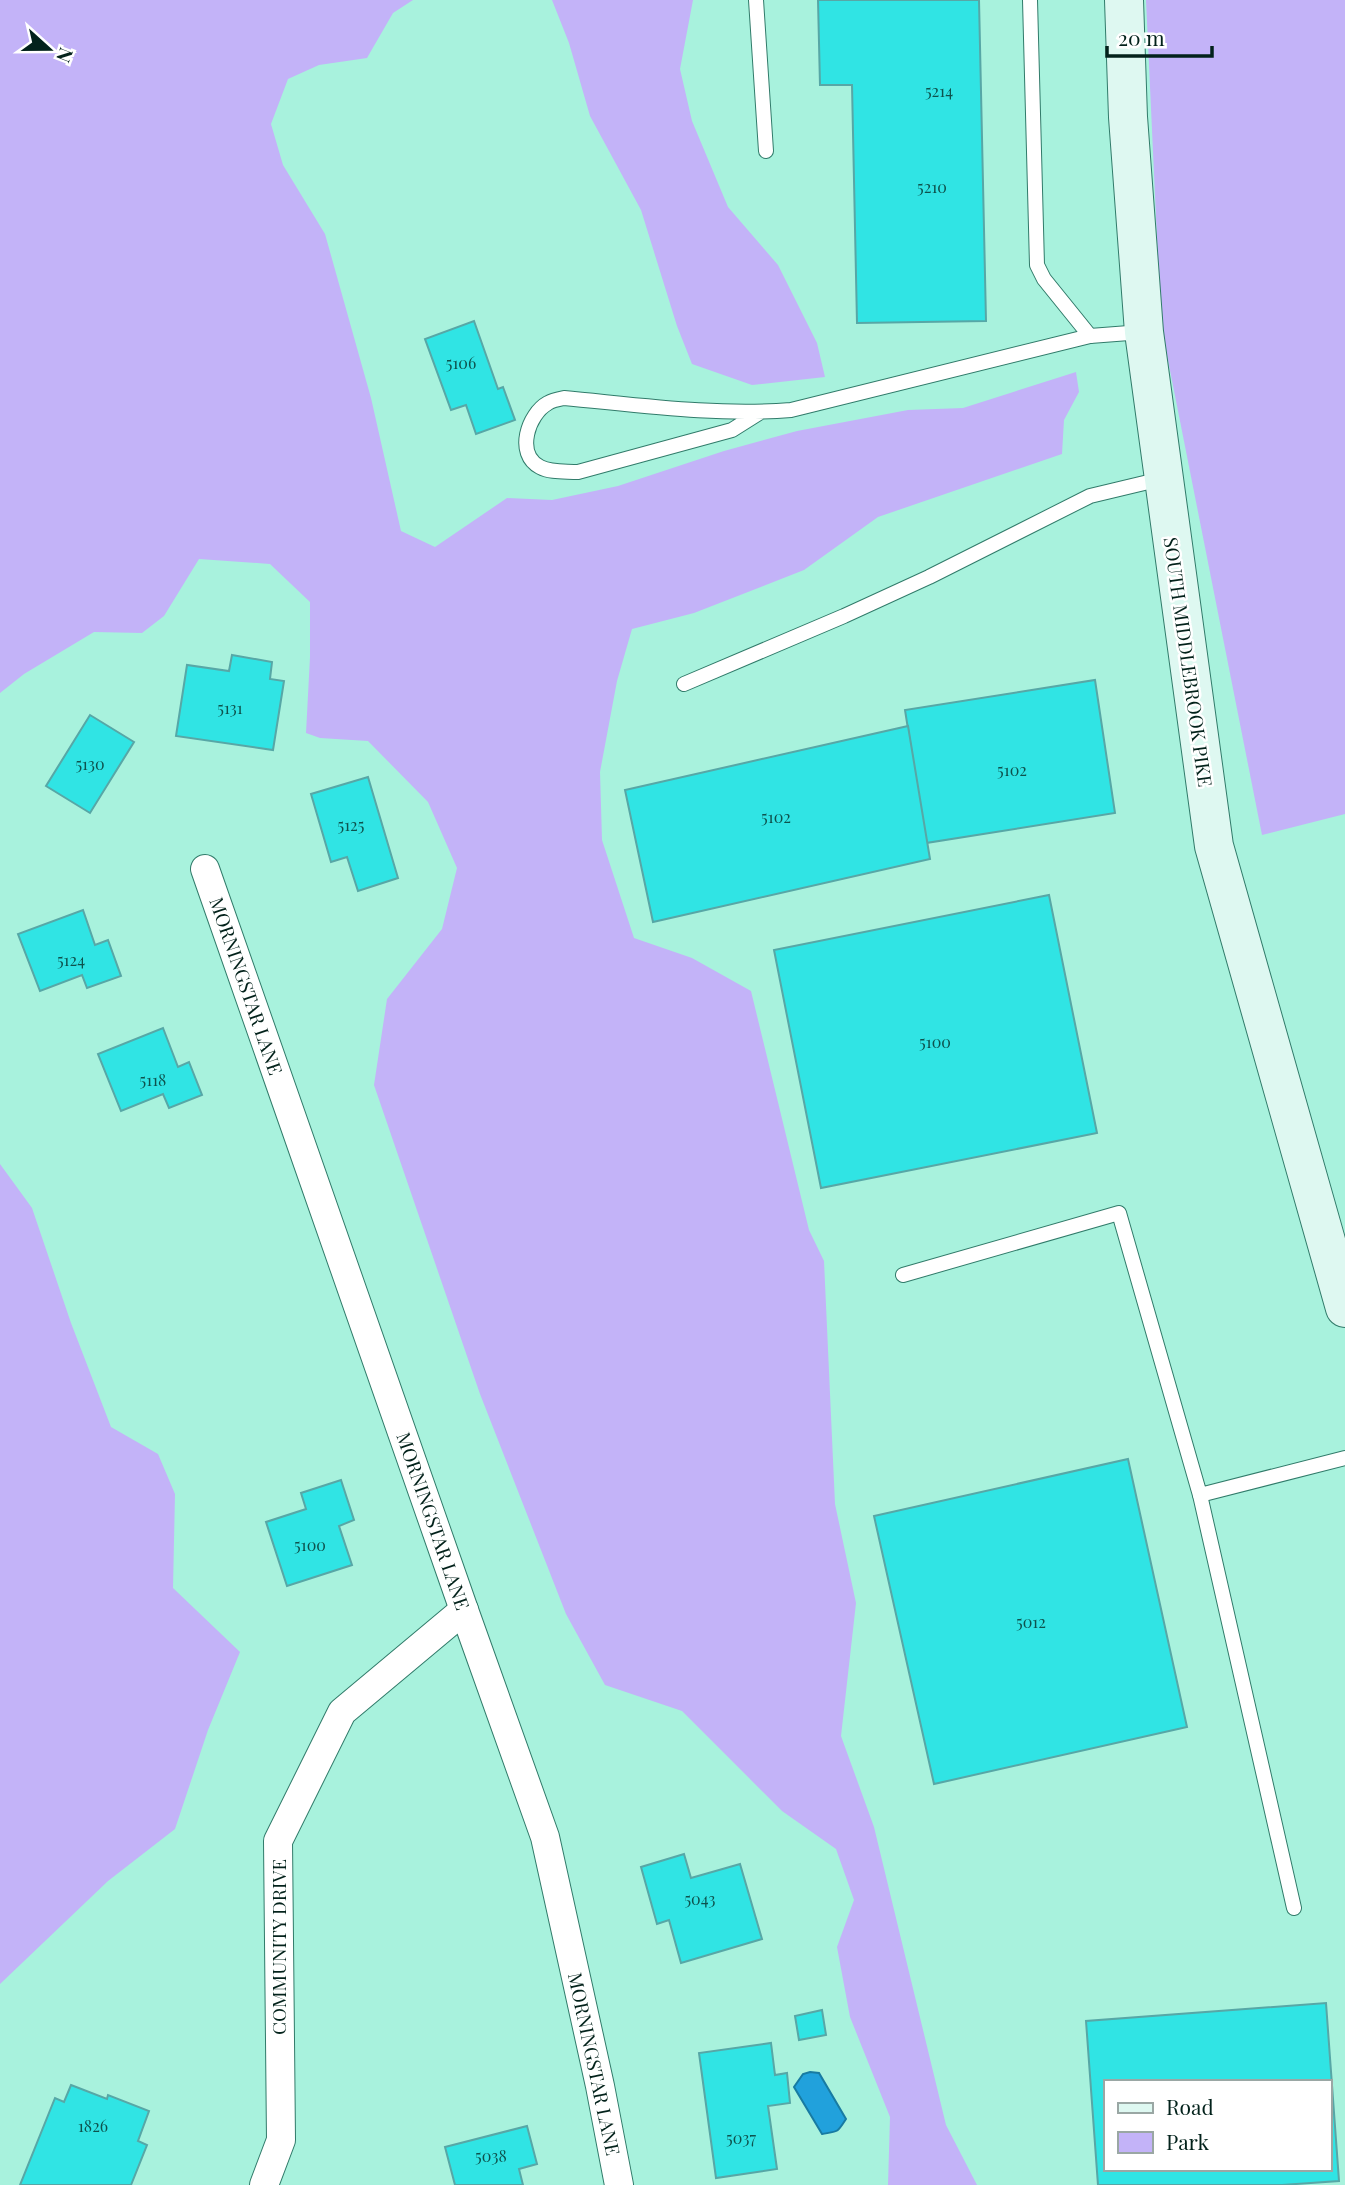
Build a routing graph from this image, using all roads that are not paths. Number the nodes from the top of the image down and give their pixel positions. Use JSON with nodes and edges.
{"nodes":[{"id":1,"x":756,"y":0,"type":"edge"},
{"id":2,"x":1030,"y":0,"type":"edge"},
{"id":3,"x":1124,"y":0,"type":"edge"},
{"id":4,"x":766,"y":151,"type":"dead end"},
{"id":5,"x":1144,"y":332,"type":"junction"},
{"id":6,"x":1090,"y":336,"type":"junction"},
{"id":7,"x":759,"y":413,"type":"junction"},
{"id":8,"x":1163,"y":479,"type":"junction"},
{"id":9,"x":684,"y":684,"type":"dead end"},
{"id":10,"x":205,"y":869,"type":"dead end"},
{"id":11,"x":902,"y":1275,"type":"dead end"},
{"id":12,"x":1345,"y":1308,"type":"edge"},
{"id":13,"x":1345,"y":1458,"type":"edge"},
{"id":14,"x":1200,"y":1495,"type":"junction"},
{"id":15,"x":464,"y":1610,"type":"junction"},
{"id":16,"x":1294,"y":1908,"type":"dead end"},
{"id":17,"x":264,"y":2185,"type":"edge"},
{"id":18,"x":619,"y":2185,"type":"edge"}],
"edges":[{"from":1,"to":4,"type":"lane"},
{"from":2,"to":6,"type":"lane"},
{"from":3,"to":5,"type":"main road","name":"SOUTH MIDDLEBROOK PIKE"},
{"from":5,"to":6,"type":"lane"},
{"from":5,"to":8,"type":"main road","name":"SOUTH MIDDLEBROOK PIKE"},
{"from":6,"to":7,"type":"lane"},
{"from":7,"to":7,"type":"lane"},
{"from":8,"to":9,"type":"lane"},
{"from":8,"to":12,"type":"main road","name":"SOUTH MIDDLEBROOK PIKE"},
{"from":10,"to":15,"type":"street","name":"MORNINGSTAR LANE"},
{"from":11,"to":14,"type":"lane"},
{"from":13,"to":14,"type":"lane"},
{"from":14,"to":16,"type":"lane"},
{"from":15,"to":17,"type":"street","name":"COMMUNITY DRIVE"},
{"from":15,"to":18,"type":"street","name":"MORNINGSTAR LANE"}]}
